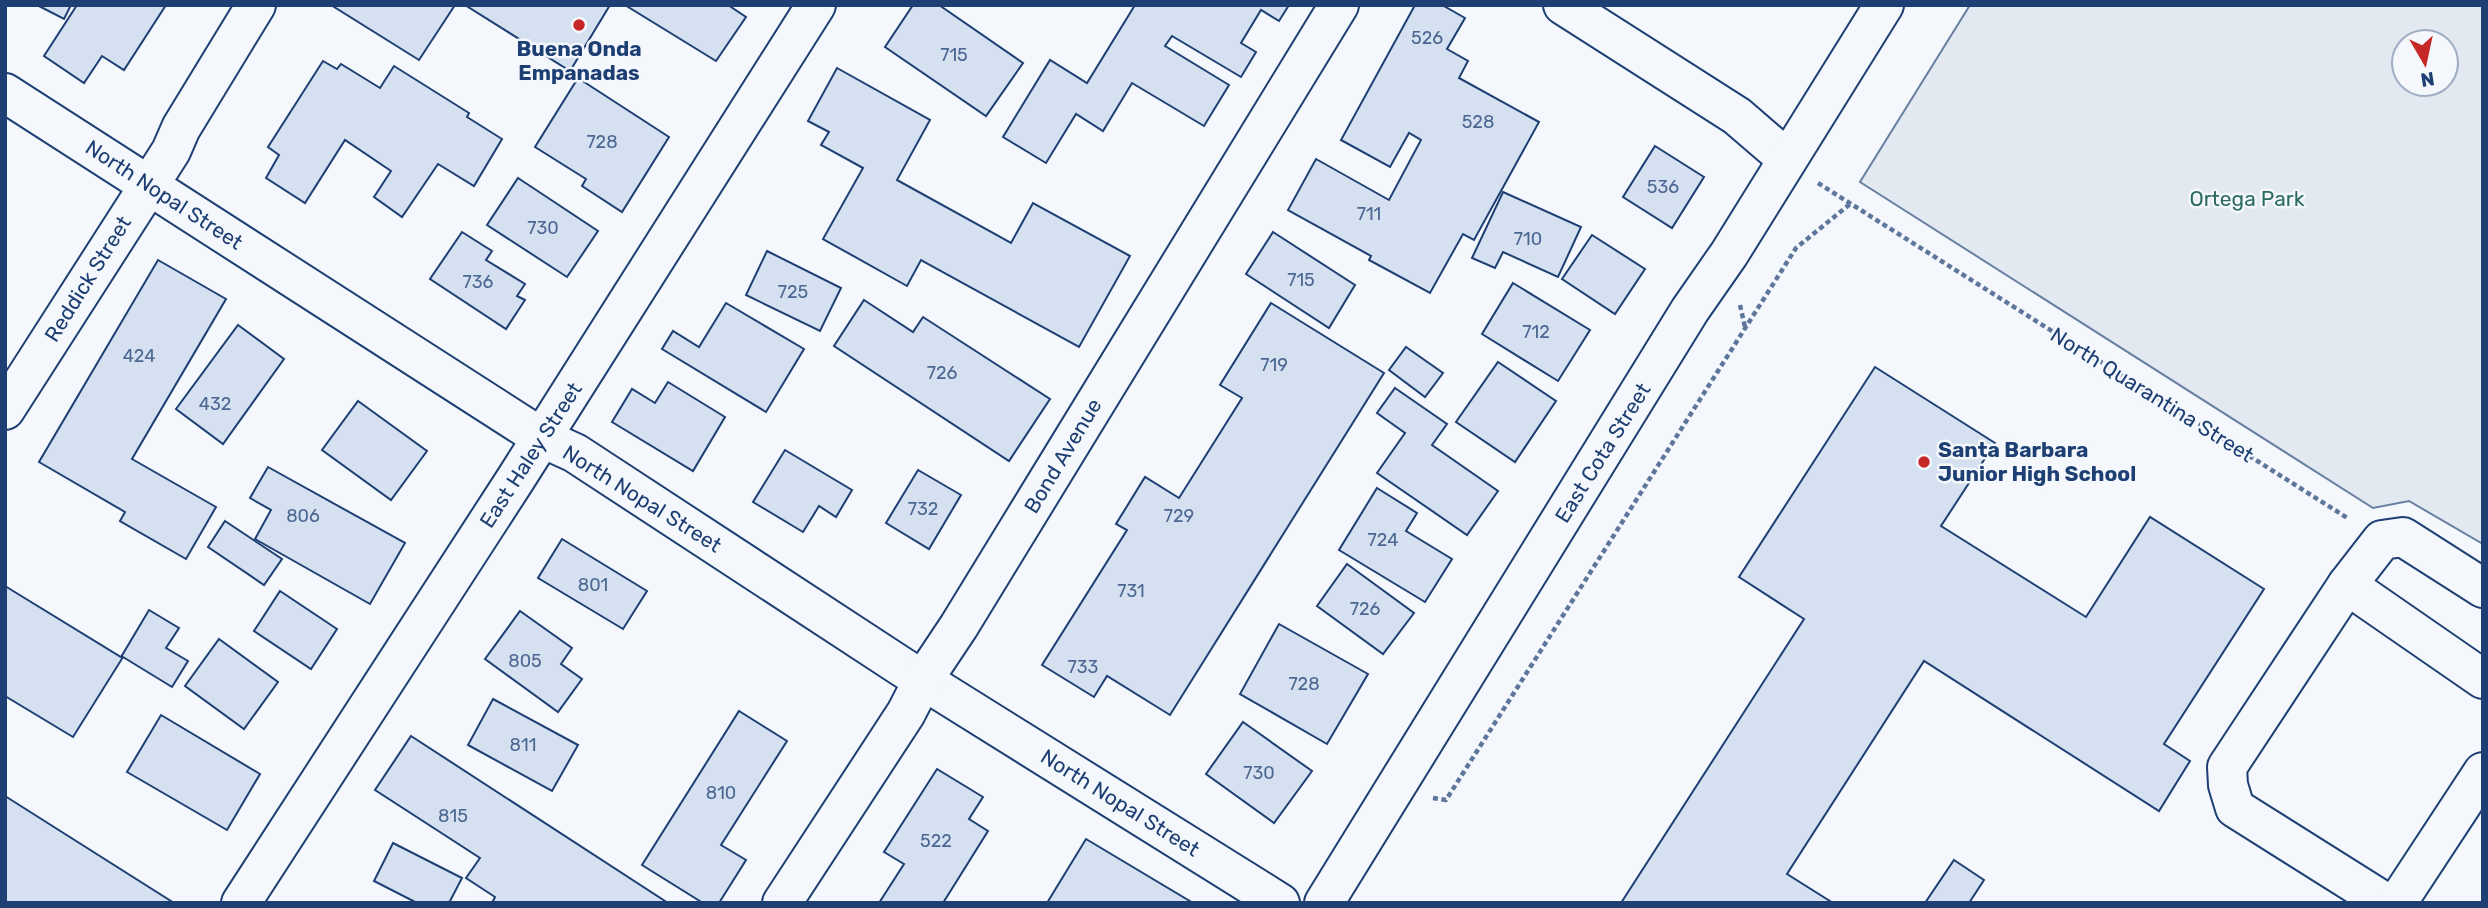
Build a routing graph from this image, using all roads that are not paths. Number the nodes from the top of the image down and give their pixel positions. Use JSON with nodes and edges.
{"nodes":[{"id":1,"x":257,"y":5,"type":"edge"},
{"id":2,"x":816,"y":5,"type":"edge"},
{"id":3,"x":1339,"y":5,"type":"edge"},
{"id":4,"x":1563,"y":5,"type":"edge"},
{"id":5,"x":1884,"y":5,"type":"edge"},
{"id":6,"x":5,"y":93,"type":"edge"},
{"id":7,"x":1787,"y":159,"type":"junction"},
{"id":8,"x":148,"y":185,"type":"junction"},
{"id":9,"x":5,"y":410,"type":"edge"},
{"id":10,"x":542,"y":438,"type":"junction"},
{"id":11,"x":2347,"y":585,"type":"junction"},
{"id":12,"x":2483,"y":588,"type":"edge"},
{"id":13,"x":2483,"y":679,"type":"edge"},
{"id":14,"x":923,"y":680,"type":"junction"},
{"id":15,"x":2483,"y":772,"type":"edge"},
{"id":16,"x":242,"y":903,"type":"edge"},
{"id":17,"x":782,"y":903,"type":"edge"},
{"id":18,"x":1280,"y":903,"type":"edge"},
{"id":19,"x":1324,"y":903,"type":"edge"},
{"id":20,"x":2386,"y":903,"type":"edge"},
{"id":21,"x":2397,"y":903,"type":"edge"}],
"edges":[{"from":1,"to":8,"type":"street","name":"Reddick Street"},
{"from":2,"to":10,"type":"street","name":"East Haley Street"},
{"from":3,"to":14,"type":"street","name":"Bond Avenue"},
{"from":4,"to":7,"type":"street"},
{"from":5,"to":7,"type":"street","name":"East Cota Street"},
{"from":6,"to":8,"type":"street","name":"North Nopal Street"},
{"from":7,"to":19,"type":"street","name":"East Cota Street"},
{"from":8,"to":9,"type":"street","name":"Reddick Street"},
{"from":8,"to":10,"type":"street","name":"North Nopal Street"},
{"from":10,"to":14,"type":"street","name":"North Nopal Street"},
{"from":10,"to":16,"type":"street","name":"East Haley Street"},
{"from":11,"to":12,"type":"street"},
{"from":11,"to":13,"type":"street"},
{"from":11,"to":20,"type":"street"},
{"from":14,"to":17,"type":"street","name":"Bond Avenue"},
{"from":14,"to":18,"type":"street","name":"North Nopal Street"},
{"from":15,"to":21,"type":"street"}]}
